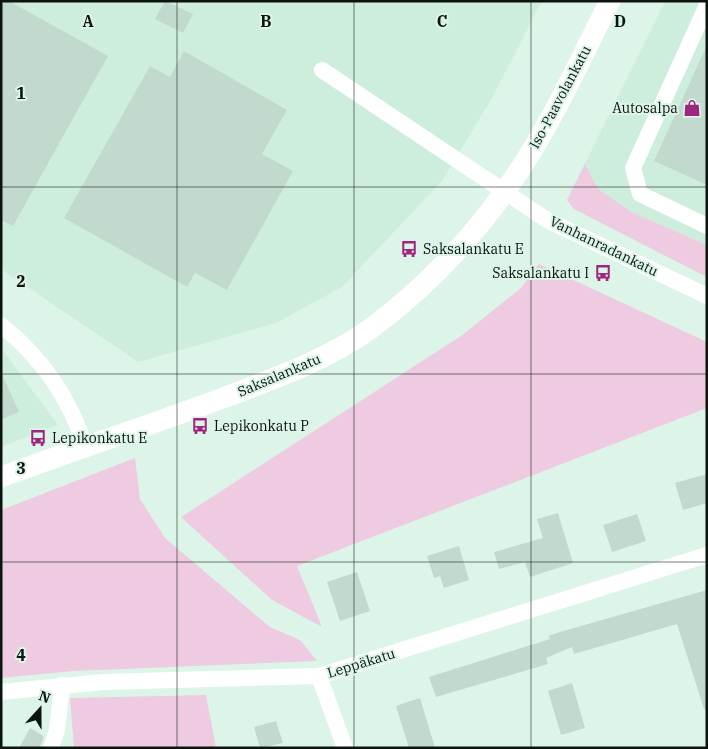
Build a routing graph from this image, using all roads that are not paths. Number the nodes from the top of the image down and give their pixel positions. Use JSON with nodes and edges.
{"nodes":[{"id":1,"x":610,"y":1,"type":"edge"},
{"id":2,"x":707,"y":5,"type":"edge"},
{"id":3,"x":322,"y":70,"type":"dead end"},
{"id":4,"x":505,"y":190,"type":"junction"},
{"id":5,"x":707,"y":226,"type":"edge"},
{"id":6,"x":707,"y":296,"type":"edge"},
{"id":7,"x":1,"y":325,"type":"edge"},
{"id":8,"x":85,"y":447,"type":"junction"},
{"id":9,"x":1,"y":477,"type":"edge"},
{"id":10,"x":707,"y":555,"type":"edge"},
{"id":11,"x":319,"y":676,"type":"junction"},
{"id":12,"x":62,"y":685,"type":"junction"},
{"id":13,"x":1,"y":692,"type":"edge"},
{"id":14,"x":51,"y":748,"type":"edge"},
{"id":15,"x":345,"y":748,"type":"edge"}],
"edges":[{"from":1,"to":4,"type":"main road","name":"Iso-Paavolankatu"},
{"from":2,"to":5,"type":"street"},
{"from":3,"to":4,"type":"street","name":"Vanhanradankatu"},
{"from":4,"to":6,"type":"street","name":"Vanhanradankatu"},
{"from":4,"to":8,"type":"main road","name":"Saksalankatu"},
{"from":7,"to":8,"type":"street"},
{"from":8,"to":9,"type":"main road","name":"Saksalankatu"},
{"from":10,"to":11,"type":"street","name":"Leppäkatu"},
{"from":11,"to":12,"type":"street","name":"Leppäkatu"},
{"from":11,"to":15,"type":"street"},
{"from":12,"to":13,"type":"street","name":"Leppäkatu"},
{"from":12,"to":14,"type":"street"}]}
